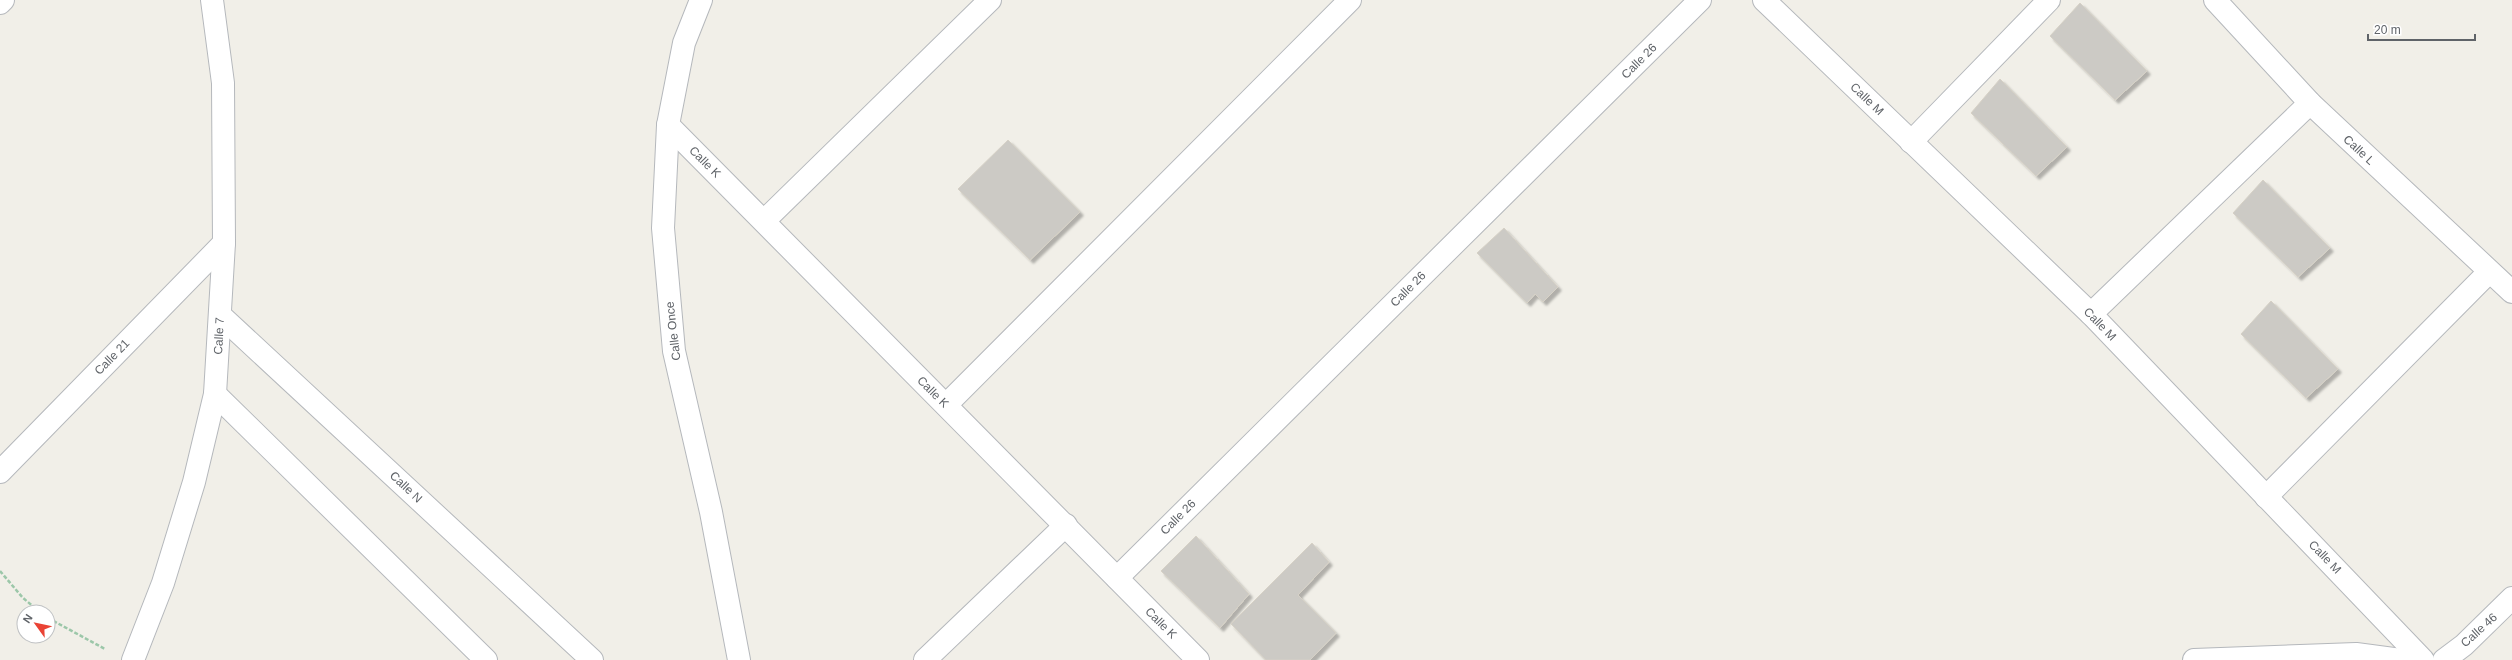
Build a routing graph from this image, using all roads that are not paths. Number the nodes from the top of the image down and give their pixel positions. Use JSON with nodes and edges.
{"nodes":[{"id":1,"x":3,"y":0,"type":"edge"},
{"id":2,"x":212,"y":0,"type":"edge"},
{"id":3,"x":701,"y":0,"type":"edge"},
{"id":4,"x":990,"y":0,"type":"edge"},
{"id":5,"x":1350,"y":0,"type":"edge"},
{"id":6,"x":1700,"y":0,"type":"edge"},
{"id":7,"x":1764,"y":0,"type":"edge"},
{"id":8,"x":2049,"y":0,"type":"edge"},
{"id":9,"x":2214,"y":0,"type":"edge"},
{"id":10,"x":0,"y":3,"type":"edge"},
{"id":11,"x":2310,"y":103,"type":"junction"},
{"id":12,"x":668,"y":125,"type":"junction"},
{"id":13,"x":1912,"y":142,"type":"junction"},
{"id":14,"x":764,"y":221,"type":"junction"},
{"id":15,"x":224,"y":243,"type":"junction"},
{"id":16,"x":2489,"y":272,"type":"junction"},
{"id":17,"x":2512,"y":292,"type":"edge"},
{"id":18,"x":2091,"y":314,"type":"junction"},
{"id":19,"x":220,"y":315,"type":"junction"},
{"id":20,"x":216,"y":394,"type":"junction"},
{"id":21,"x":946,"y":406,"type":"junction"},
{"id":22,"x":0,"y":472,"type":"edge"},
{"id":23,"x":2266,"y":497,"type":"junction"},
{"id":24,"x":1066,"y":525,"type":"junction"},
{"id":25,"x":1117,"y":578,"type":"junction"},
{"id":26,"x":2512,"y":598,"type":"edge"},
{"id":27,"x":133,"y":660,"type":"edge"},
{"id":28,"x":486,"y":660,"type":"edge"},
{"id":29,"x":592,"y":660,"type":"edge"},
{"id":30,"x":739,"y":660,"type":"edge"},
{"id":31,"x":926,"y":660,"type":"edge"},
{"id":32,"x":1198,"y":660,"type":"edge"},
{"id":33,"x":2194,"y":660,"type":"edge"},
{"id":34,"x":2401,"y":660,"type":"edge"},
{"id":35,"x":2423,"y":660,"type":"edge"},
{"id":36,"x":2444,"y":660,"type":"edge"}],
"edges":[{"from":1,"to":10,"type":"street"},
{"from":2,"to":15,"type":"street","name":"Calle 7"},
{"from":3,"to":12,"type":"street","name":"Calle Once"},
{"from":4,"to":14,"type":"street"},
{"from":5,"to":21,"type":"street"},
{"from":6,"to":25,"type":"street","name":"Calle 26"},
{"from":7,"to":13,"type":"street","name":"Calle M"},
{"from":8,"to":13,"type":"street"},
{"from":9,"to":11,"type":"street","name":"Calle L"},
{"from":11,"to":16,"type":"street","name":"Calle L"},
{"from":11,"to":18,"type":"street"},
{"from":12,"to":14,"type":"street","name":"Calle K"},
{"from":12,"to":30,"type":"street","name":"Calle Once"},
{"from":13,"to":18,"type":"street","name":"Calle M"},
{"from":14,"to":21,"type":"street","name":"Calle K"},
{"from":15,"to":19,"type":"street","name":"Calle 7"},
{"from":15,"to":22,"type":"street","name":"Calle 21"},
{"from":16,"to":17,"type":"street","name":"Calle L"},
{"from":16,"to":23,"type":"street"},
{"from":18,"to":23,"type":"street","name":"Calle M"},
{"from":19,"to":20,"type":"street","name":"Calle 7"},
{"from":19,"to":29,"type":"street","name":"Calle N"},
{"from":20,"to":27,"type":"street","name":"Calle 7"},
{"from":20,"to":28,"type":"street"},
{"from":21,"to":24,"type":"street","name":"Calle K"},
{"from":23,"to":35,"type":"street","name":"Calle M"},
{"from":24,"to":25,"type":"street","name":"Calle K"},
{"from":24,"to":31,"type":"street"},
{"from":25,"to":32,"type":"street","name":"Calle K"},
{"from":26,"to":36,"type":"street","name":"Calle 46"},
{"from":33,"to":34,"type":"street"}]}
